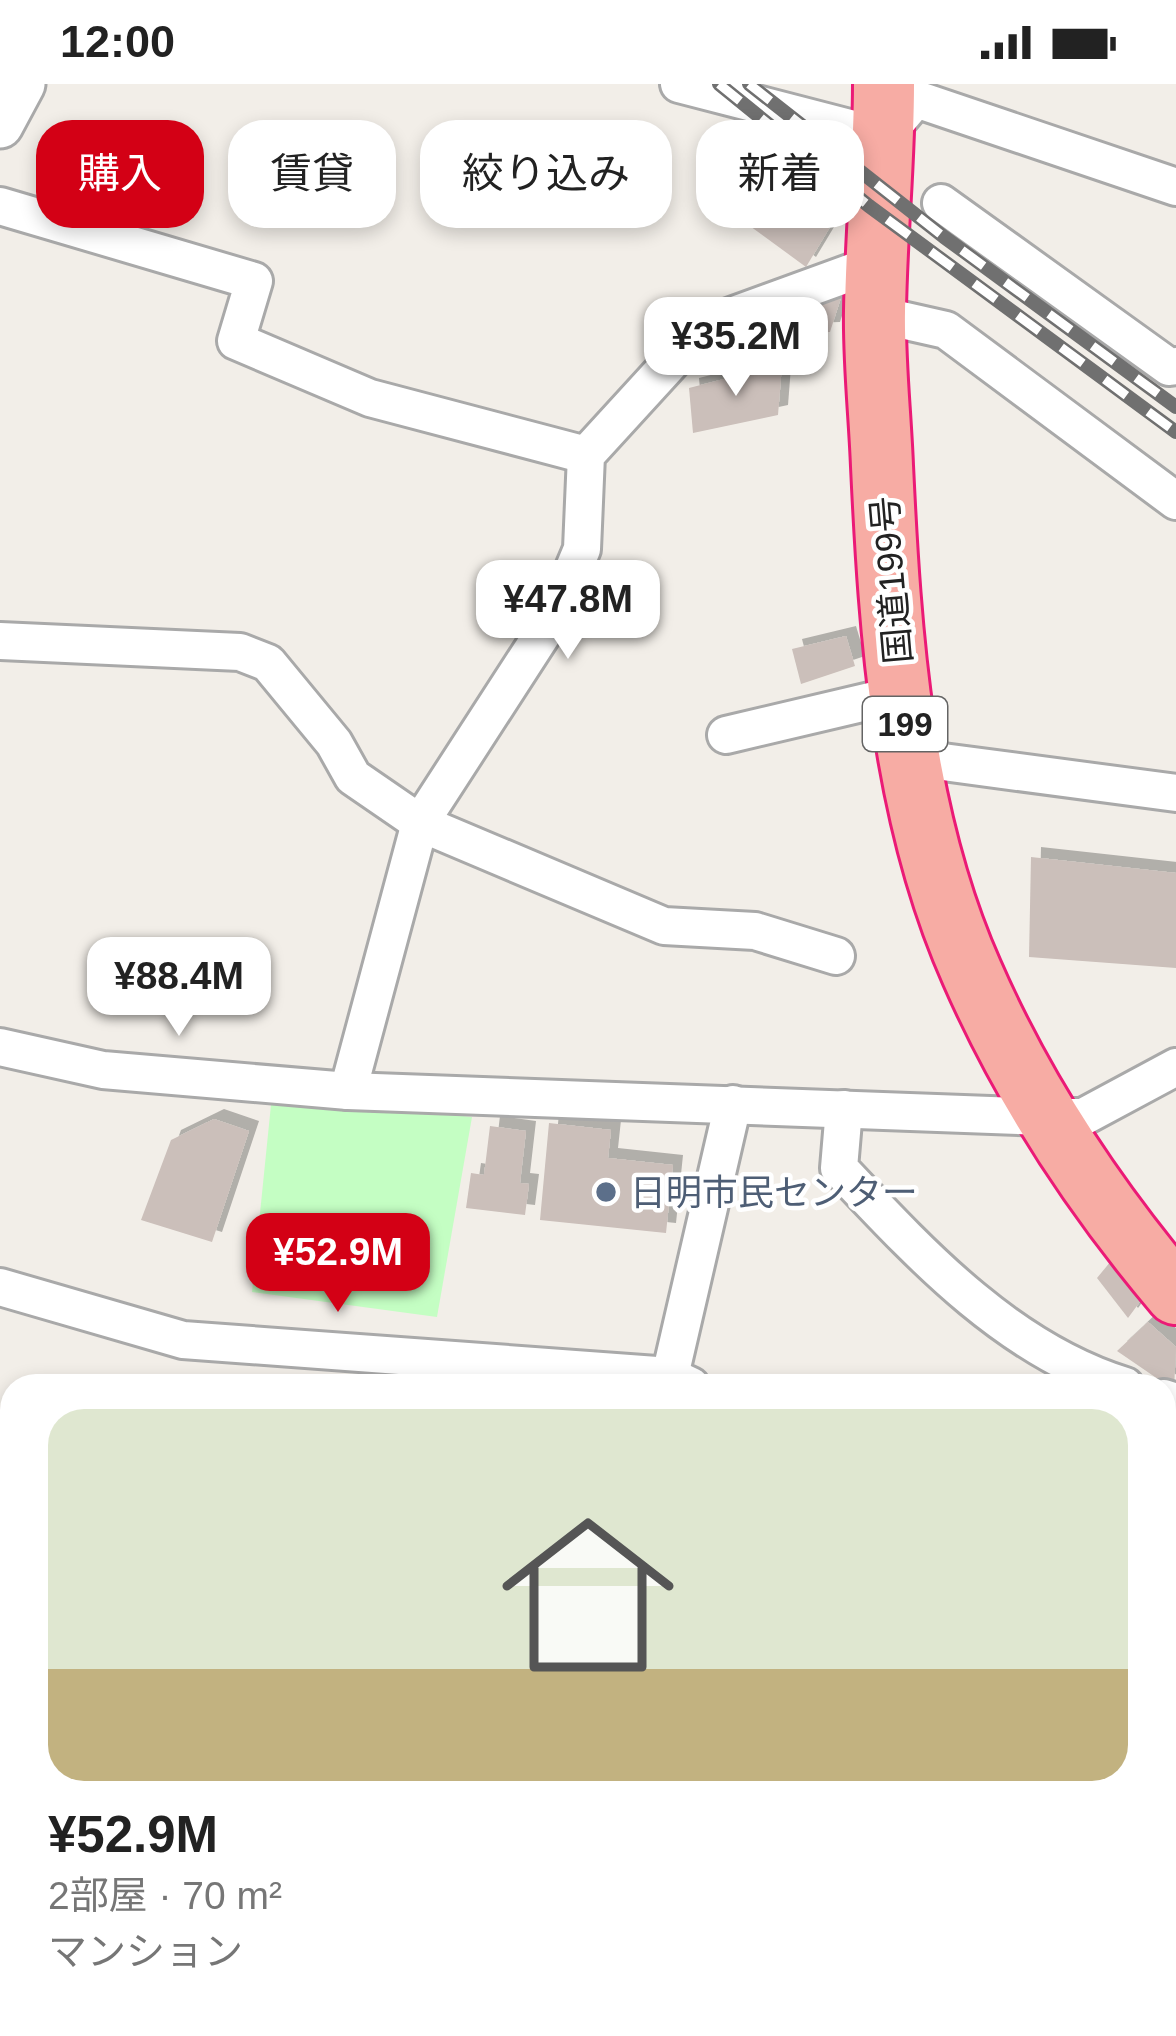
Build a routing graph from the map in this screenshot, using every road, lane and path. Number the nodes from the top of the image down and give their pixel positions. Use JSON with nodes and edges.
{"nodes":[{"id":1,"x":22,"y":84,"type":"edge"},
{"id":2,"x":679,"y":84,"type":"edge"},
{"id":3,"x":900,"y":101,"type":"edge"},
{"id":4,"x":0,"y":124,"type":"edge"},
{"id":5,"x":1176,"y":187,"type":"edge"},
{"id":6,"x":941,"y":203,"type":"dead end"},
{"id":7,"x":0,"y":206,"type":"edge"},
{"id":8,"x":889,"y":300,"type":"junction"},
{"id":9,"x":1176,"y":366,"type":"edge"},
{"id":10,"x":586,"y":455,"type":"junction"},
{"id":11,"x":1176,"y":501,"type":"edge"},
{"id":12,"x":0,"y":641,"type":"edge"},
{"id":13,"x":900,"y":694,"type":"junction"},
{"id":14,"x":726,"y":735,"type":"dead end"},
{"id":15,"x":943,"y":762,"type":"junction"},
{"id":16,"x":1176,"y":793,"type":"edge"},
{"id":17,"x":420,"y":823,"type":"junction"},
{"id":18,"x":836,"y":956,"type":"dead end"},
{"id":19,"x":0,"y":1047,"type":"edge"},
{"id":20,"x":1176,"y":1067,"type":"edge"},
{"id":21,"x":348,"y":1091,"type":"junction"},
{"id":22,"x":733,"y":1104,"type":"junction"},
{"id":23,"x":844,"y":1109,"type":"junction"},
{"id":24,"x":1064,"y":1117,"type":"junction"},
{"id":25,"x":1176,"y":1250,"type":"edge"},
{"id":26,"x":0,"y":1287,"type":"edge"},
{"id":27,"x":1176,"y":1294,"type":"edge"},
{"id":28,"x":596,"y":1374,"type":"edge"},
{"id":29,"x":682,"y":1374,"type":"edge"},
{"id":30,"x":1100,"y":1374,"type":"edge"}],
"edges":[{"from":1,"to":4,"type":"street"},
{"from":2,"to":3,"type":"street"},
{"from":3,"to":5,"type":"street"},
{"from":3,"to":8,"type":"highway","name":"国道199号","number":"199"},
{"from":6,"to":9,"type":"street"},
{"from":7,"to":10,"type":"street"},
{"from":8,"to":10,"type":"street"},
{"from":8,"to":11,"type":"street"},
{"from":8,"to":13,"type":"highway","name":"国道199号","number":"199"},
{"from":8,"to":15,"type":"highway","name":"国道199号","number":"199"},
{"from":10,"to":17,"type":"street"},
{"from":12,"to":17,"type":"street"},
{"from":13,"to":14,"type":"street"},
{"from":13,"to":24,"type":"highway","name":"国道199号","number":"199"},
{"from":15,"to":16,"type":"street"},
{"from":15,"to":24,"type":"highway","name":"国道199号","number":"199"},
{"from":17,"to":18,"type":"street"},
{"from":17,"to":21,"type":"street"},
{"from":19,"to":21,"type":"street"},
{"from":20,"to":24,"type":"street"},
{"from":21,"to":22,"type":"street"},
{"from":22,"to":23,"type":"street"},
{"from":22,"to":29,"type":"street"},
{"from":23,"to":24,"type":"street"},
{"from":23,"to":30,"type":"street"},
{"from":24,"to":25,"type":"highway","name":"国道199号","number":"199"},
{"from":24,"to":27,"type":"highway","name":"国道199号","number":"199"},
{"from":26,"to":28,"type":"street"}]}
